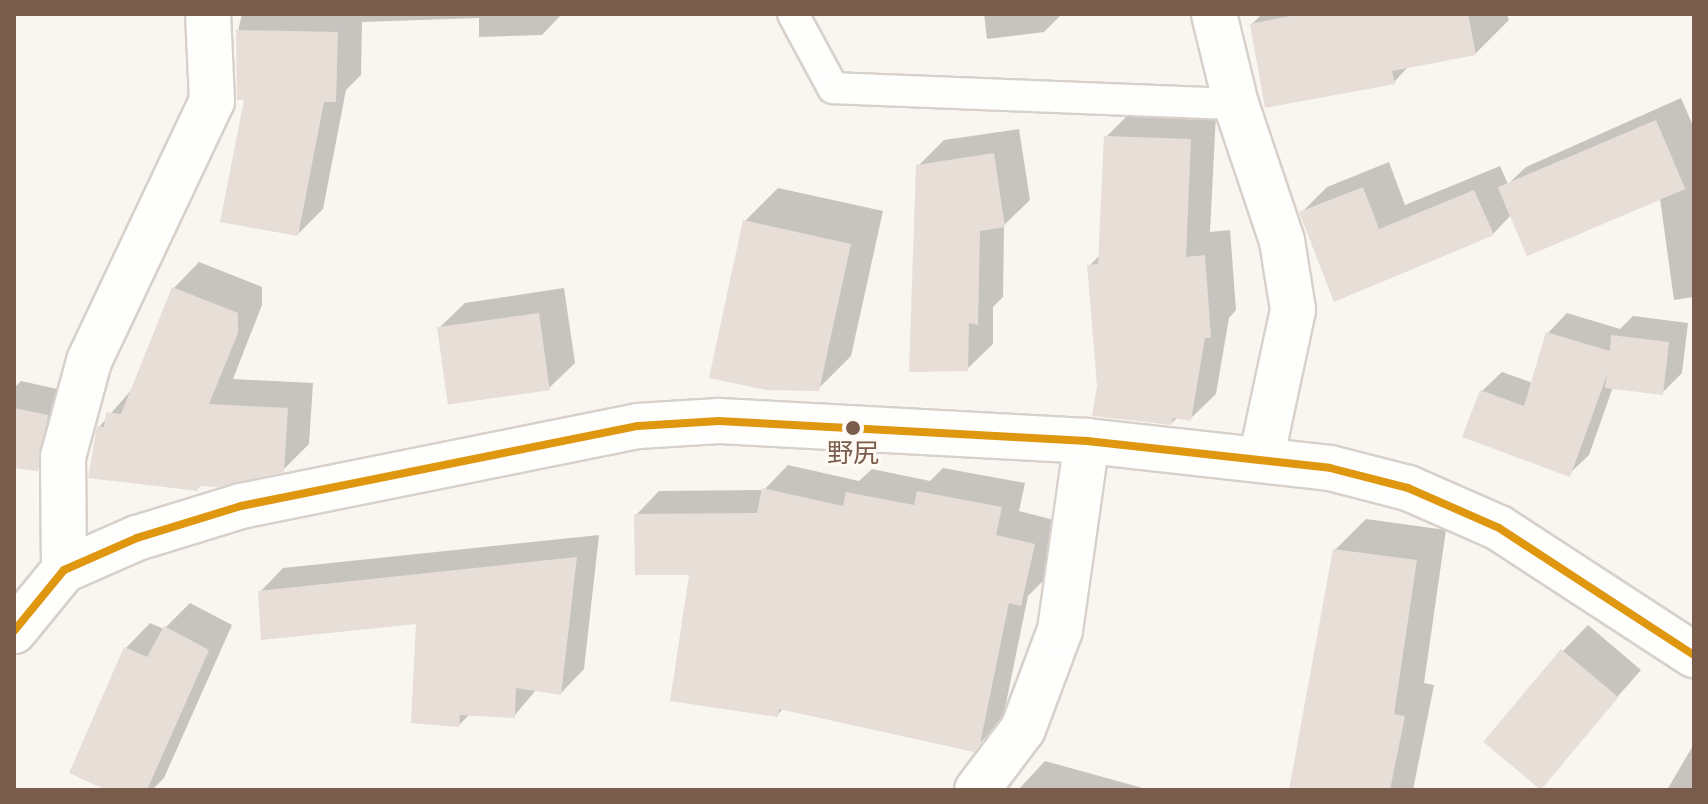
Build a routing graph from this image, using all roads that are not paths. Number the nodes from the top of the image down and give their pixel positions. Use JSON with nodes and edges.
{"nodes":[{"id":1,"x":208,"y":14,"type":"edge"},
{"id":2,"x":793,"y":14,"type":"edge"},
{"id":3,"x":1214,"y":14,"type":"edge"},
{"id":4,"x":1236,"y":104,"type":"junction"},
{"id":5,"x":1087,"y":441,"type":"junction"},
{"id":6,"x":1261,"y":459,"type":"junction"},
{"id":7,"x":64,"y":570,"type":"junction"},
{"id":8,"x":14,"y":631,"type":"edge"},
{"id":9,"x":1694,"y":655,"type":"edge"},
{"id":10,"x":977,"y":790,"type":"edge"}],
"edges":[{"from":1,"to":7,"type":"street"},
{"from":2,"to":4,"type":"lane"},
{"from":3,"to":4,"type":"street"},
{"from":4,"to":6,"type":"street"},
{"from":5,"to":6,"type":"street"},
{"from":5,"to":7,"type":"street"},
{"from":5,"to":10,"type":"street"},
{"from":6,"to":9,"type":"street"},
{"from":7,"to":8,"type":"street"}]}
